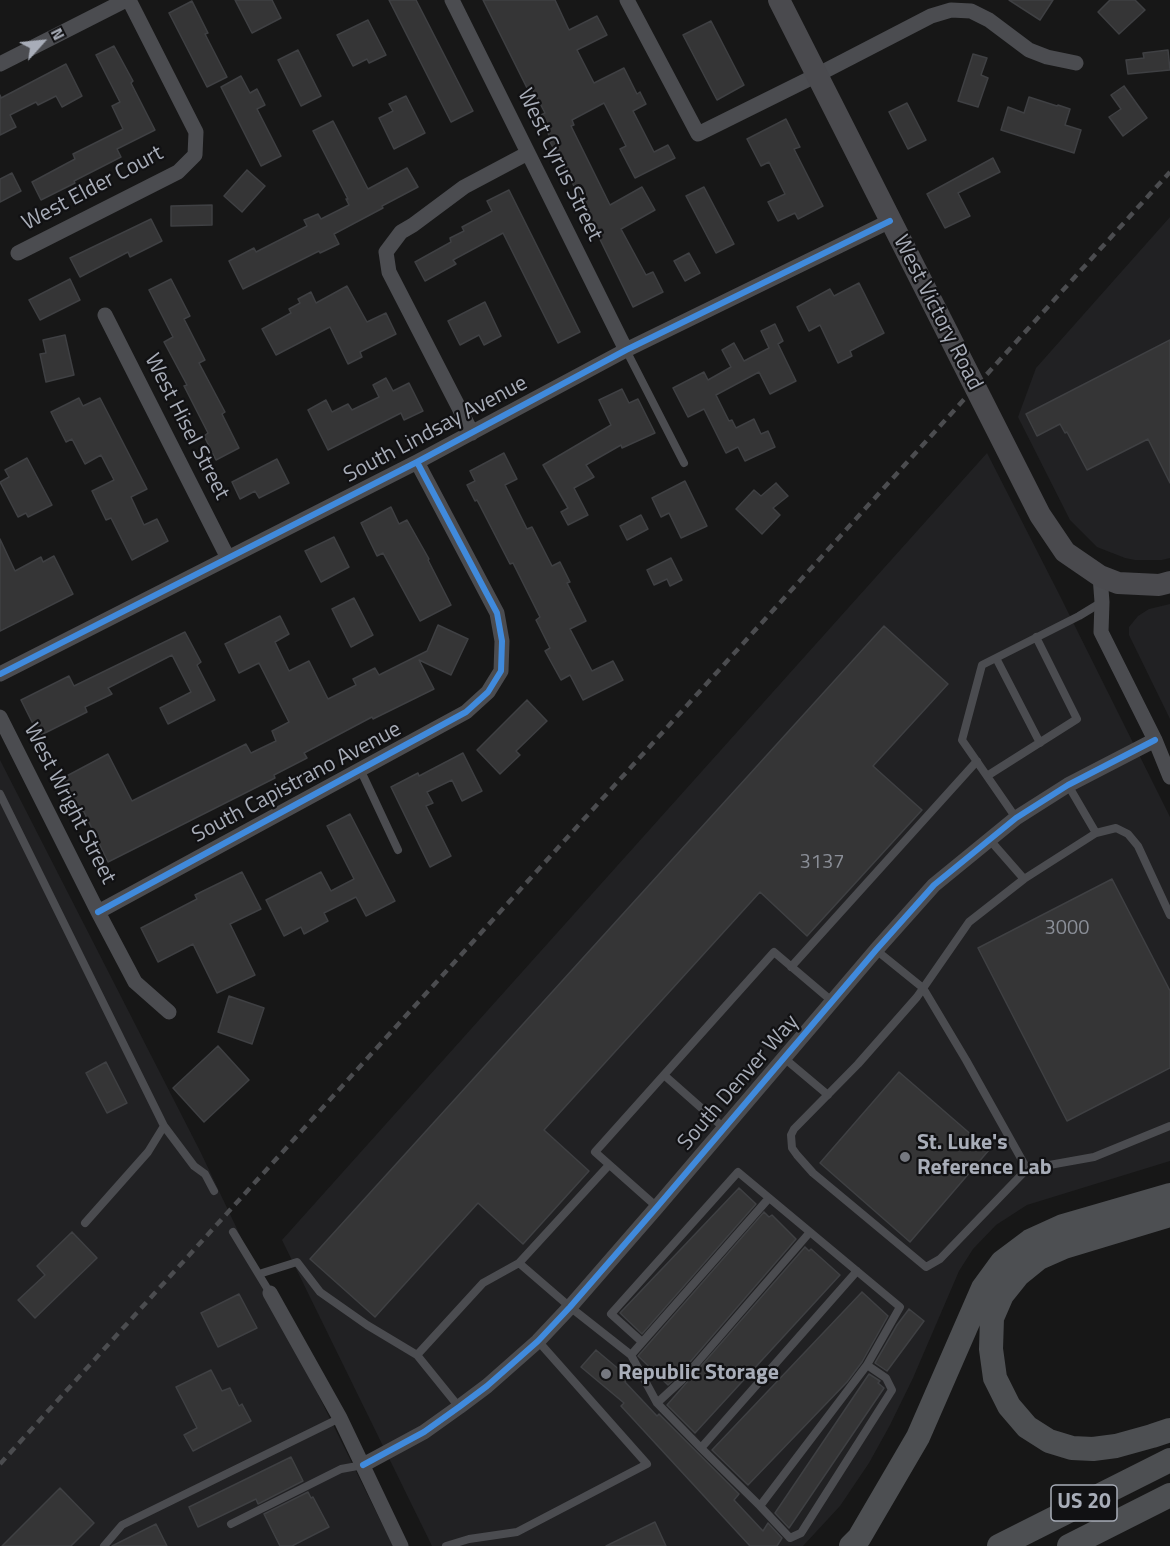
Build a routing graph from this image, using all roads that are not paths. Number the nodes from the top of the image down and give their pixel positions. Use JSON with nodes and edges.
{"nodes":[{"id":1,"x":128,"y":0,"type":"edge"},
{"id":2,"x":452,"y":0,"type":"edge"},
{"id":3,"x":627,"y":0,"type":"edge"},
{"id":4,"x":779,"y":0,"type":"edge"},
{"id":5,"x":1076,"y":63,"type":"dead end"},
{"id":6,"x":0,"y":64,"type":"edge"},
{"id":7,"x":817,"y":75,"type":"junction"},
{"id":8,"x":528,"y":153,"type":"junction"},
{"id":9,"x":890,"y":221,"type":"junction"},
{"id":10,"x":18,"y":253,"type":"dead end"},
{"id":11,"x":105,"y":315,"type":"dead end"},
{"id":12,"x":626,"y":350,"type":"junction"},
{"id":13,"x":472,"y":433,"type":"junction"},
{"id":14,"x":417,"y":462,"type":"junction"},
{"id":15,"x":684,"y":463,"type":"dead end"},
{"id":16,"x":228,"y":558,"type":"junction"},
{"id":17,"x":1100,"y":576,"type":"junction"},
{"id":18,"x":1170,"y":582,"type":"edge"},
{"id":19,"x":1102,"y":602,"type":"junction"},
{"id":20,"x":1036,"y":637,"type":"junction"},
{"id":21,"x":996,"y":658,"type":"junction"},
{"id":22,"x":0,"y":674,"type":"edge"},
{"id":23,"x":0,"y":717,"type":"edge"},
{"id":24,"x":1155,"y":740,"type":"junction"},
{"id":25,"x":1040,"y":743,"type":"junction"},
{"id":26,"x":977,"y":761,"type":"junction"},
{"id":27,"x":360,"y":769,"type":"junction"},
{"id":28,"x":987,"y":776,"type":"junction"},
{"id":29,"x":1170,"y":777,"type":"edge"},
{"id":30,"x":1068,"y":785,"type":"junction"},
{"id":31,"x":0,"y":794,"type":"edge"},
{"id":32,"x":1016,"y":818,"type":"junction"},
{"id":33,"x":1096,"y":833,"type":"junction"},
{"id":34,"x":989,"y":839,"type":"junction"},
{"id":35,"x":398,"y":850,"type":"dead end"},
{"id":36,"x":1024,"y":879,"type":"junction"},
{"id":37,"x":98,"y":912,"type":"junction"},
{"id":38,"x":1170,"y":915,"type":"edge"},
{"id":39,"x":876,"y":950,"type":"junction"},
{"id":40,"x":791,"y":967,"type":"junction"},
{"id":41,"x":923,"y":988,"type":"junction"},
{"id":42,"x":833,"y":1002,"type":"junction"},
{"id":43,"x":170,"y":1012,"type":"dead end"},
{"id":44,"x":784,"y":1058,"type":"junction"},
{"id":45,"x":664,"y":1075,"type":"junction"},
{"id":46,"x":828,"y":1095,"type":"junction"},
{"id":47,"x":164,"y":1126,"type":"junction"},
{"id":48,"x":1170,"y":1126,"type":"edge"},
{"id":49,"x":724,"y":1128,"type":"junction"},
{"id":50,"x":609,"y":1165,"type":"junction"},
{"id":51,"x":1027,"y":1169,"type":"junction"},
{"id":52,"x":214,"y":1191,"type":"dead end"},
{"id":53,"x":1170,"y":1195,"type":"edge"},
{"id":54,"x":769,"y":1198,"type":"junction"},
{"id":55,"x":657,"y":1207,"type":"junction"},
{"id":56,"x":1170,"y":1215,"type":"edge"},
{"id":57,"x":85,"y":1223,"type":"dead end"},
{"id":58,"x":233,"y":1232,"type":"dead end"},
{"id":59,"x":810,"y":1232,"type":"junction"},
{"id":60,"x":519,"y":1263,"type":"junction"},
{"id":61,"x":857,"y":1271,"type":"junction"},
{"id":62,"x":258,"y":1274,"type":"junction"},
{"id":63,"x":270,"y":1293,"type":"joint"},
{"id":64,"x":570,"y":1307,"type":"junction"},
{"id":65,"x":538,"y":1341,"type":"junction"},
{"id":66,"x":642,"y":1341,"type":"junction"},
{"id":67,"x":417,"y":1355,"type":"junction"},
{"id":68,"x":631,"y":1355,"type":"junction"},
{"id":69,"x":867,"y":1365,"type":"junction"},
{"id":70,"x":657,"y":1403,"type":"junction"},
{"id":71,"x":459,"y":1407,"type":"junction"},
{"id":72,"x":340,"y":1418,"type":"junction"},
{"id":73,"x":1170,"y":1430,"type":"edge"},
{"id":74,"x":701,"y":1448,"type":"junction"},
{"id":75,"x":1170,"y":1460,"type":"edge"},
{"id":76,"x":363,"y":1465,"type":"junction"},
{"id":77,"x":1170,"y":1495,"type":"edge"},
{"id":78,"x":760,"y":1506,"type":"junction"},
{"id":79,"x":231,"y":1524,"type":"dead end"},
{"id":80,"x":105,"y":1546,"type":"edge"},
{"id":81,"x":400,"y":1546,"type":"edge"},
{"id":82,"x":446,"y":1546,"type":"edge"},
{"id":83,"x":851,"y":1546,"type":"edge"},
{"id":84,"x":999,"y":1546,"type":"edge"},
{"id":85,"x":1069,"y":1546,"type":"edge"}],
"edges":[{"from":1,"to":6,"type":"street"},
{"from":1,"to":10,"type":"street","name":"West Elder Court"},
{"from":2,"to":8,"type":"street","name":"West Cyrus Street"},
{"from":3,"to":7,"type":"street"},
{"from":4,"to":7,"type":"street","name":"West Victory Road"},
{"from":5,"to":7,"type":"street"},
{"from":7,"to":9,"type":"street","name":"West Victory Road"},
{"from":8,"to":12,"type":"street","name":"West Cyrus Street"},
{"from":8,"to":13,"type":"street"},
{"from":9,"to":12,"type":"street","name":"South Lindsay Avenue"},
{"from":9,"to":17,"type":"street","name":"West Victory Road"},
{"from":11,"to":16,"type":"street","name":"West Hisel Street"},
{"from":12,"to":13,"type":"street","name":"South Lindsay Avenue"},
{"from":12,"to":15,"type":"lane"},
{"from":13,"to":14,"type":"street","name":"South Lindsay Avenue"},
{"from":14,"to":16,"type":"street","name":"South Lindsay Avenue"},
{"from":14,"to":27,"type":"street","name":"South Capistrano Avenue"},
{"from":16,"to":22,"type":"street","name":"South Lindsay Avenue"},
{"from":17,"to":18,"type":"street","name":"West Victory Road"},
{"from":17,"to":19,"type":"street"},
{"from":19,"to":20,"type":"lane"},
{"from":19,"to":24,"type":"street"},
{"from":20,"to":21,"type":"lane"},
{"from":20,"to":25,"type":"lane"},
{"from":21,"to":25,"type":"lane"},
{"from":21,"to":26,"type":"lane"},
{"from":23,"to":37,"type":"street","name":"West Wright Street"},
{"from":24,"to":29,"type":"street"},
{"from":24,"to":30,"type":"street","name":"South Denver Way"},
{"from":25,"to":28,"type":"lane"},
{"from":26,"to":28,"type":"lane"},
{"from":26,"to":40,"type":"lane"},
{"from":27,"to":35,"type":"lane"},
{"from":27,"to":37,"type":"street","name":"South Capistrano Avenue"},
{"from":28,"to":32,"type":"lane"},
{"from":30,"to":32,"type":"street","name":"South Denver Way"},
{"from":30,"to":33,"type":"lane"},
{"from":31,"to":47,"type":"lane"},
{"from":32,"to":34,"type":"street","name":"South Denver Way"},
{"from":33,"to":36,"type":"lane"},
{"from":33,"to":38,"type":"lane"},
{"from":34,"to":36,"type":"lane"},
{"from":34,"to":39,"type":"street","name":"South Denver Way"},
{"from":36,"to":41,"type":"lane"},
{"from":37,"to":43,"type":"street","name":"West Wright Street"},
{"from":39,"to":41,"type":"lane"},
{"from":39,"to":42,"type":"street","name":"South Denver Way"},
{"from":40,"to":42,"type":"lane"},
{"from":40,"to":45,"type":"lane"},
{"from":41,"to":46,"type":"lane"},
{"from":41,"to":51,"type":"lane"},
{"from":42,"to":44,"type":"street","name":"South Denver Way"},
{"from":44,"to":46,"type":"lane"},
{"from":44,"to":49,"type":"street","name":"South Denver Way"},
{"from":45,"to":49,"type":"lane"},
{"from":45,"to":50,"type":"lane"},
{"from":46,"to":51,"type":"lane"},
{"from":47,"to":52,"type":"lane"},
{"from":47,"to":57,"type":"lane"},
{"from":48,"to":51,"type":"lane"},
{"from":49,"to":55,"type":"street","name":"South Denver Way"},
{"from":50,"to":55,"type":"lane"},
{"from":50,"to":60,"type":"lane"},
{"from":53,"to":83,"type":"main road"},
{"from":54,"to":59,"type":"lane"},
{"from":54,"to":66,"type":"lane"},
{"from":54,"to":66,"type":"lane"},
{"from":55,"to":64,"type":"street","name":"South Denver Way"},
{"from":56,"to":73,"type":"main road"},
{"from":58,"to":62,"type":"lane"},
{"from":59,"to":61,"type":"lane"},
{"from":59,"to":70,"type":"lane"},
{"from":60,"to":64,"type":"lane"},
{"from":60,"to":67,"type":"lane"},
{"from":61,"to":69,"type":"lane"},
{"from":61,"to":74,"type":"lane"},
{"from":62,"to":63,"type":"lane"},
{"from":62,"to":67,"type":"lane"},
{"from":63,"to":72,"type":"street"},
{"from":64,"to":65,"type":"street","name":"South Denver Way"},
{"from":64,"to":68,"type":"lane"},
{"from":65,"to":71,"type":"street","name":"South Denver Way"},
{"from":65,"to":82,"type":"lane"},
{"from":66,"to":68,"type":"lane"},
{"from":67,"to":71,"type":"lane"},
{"from":68,"to":70,"type":"lane"},
{"from":69,"to":78,"type":"lane"},
{"from":69,"to":78,"type":"lane"},
{"from":70,"to":74,"type":"lane"},
{"from":71,"to":76,"type":"street","name":"South Denver Way"},
{"from":72,"to":76,"type":"street"},
{"from":72,"to":80,"type":"lane"},
{"from":74,"to":78,"type":"lane"},
{"from":75,"to":84,"type":"main road","number":"US 20"},
{"from":76,"to":79,"type":"lane"},
{"from":76,"to":81,"type":"street"},
{"from":77,"to":85,"type":"main road","number":"US 20"}]}
